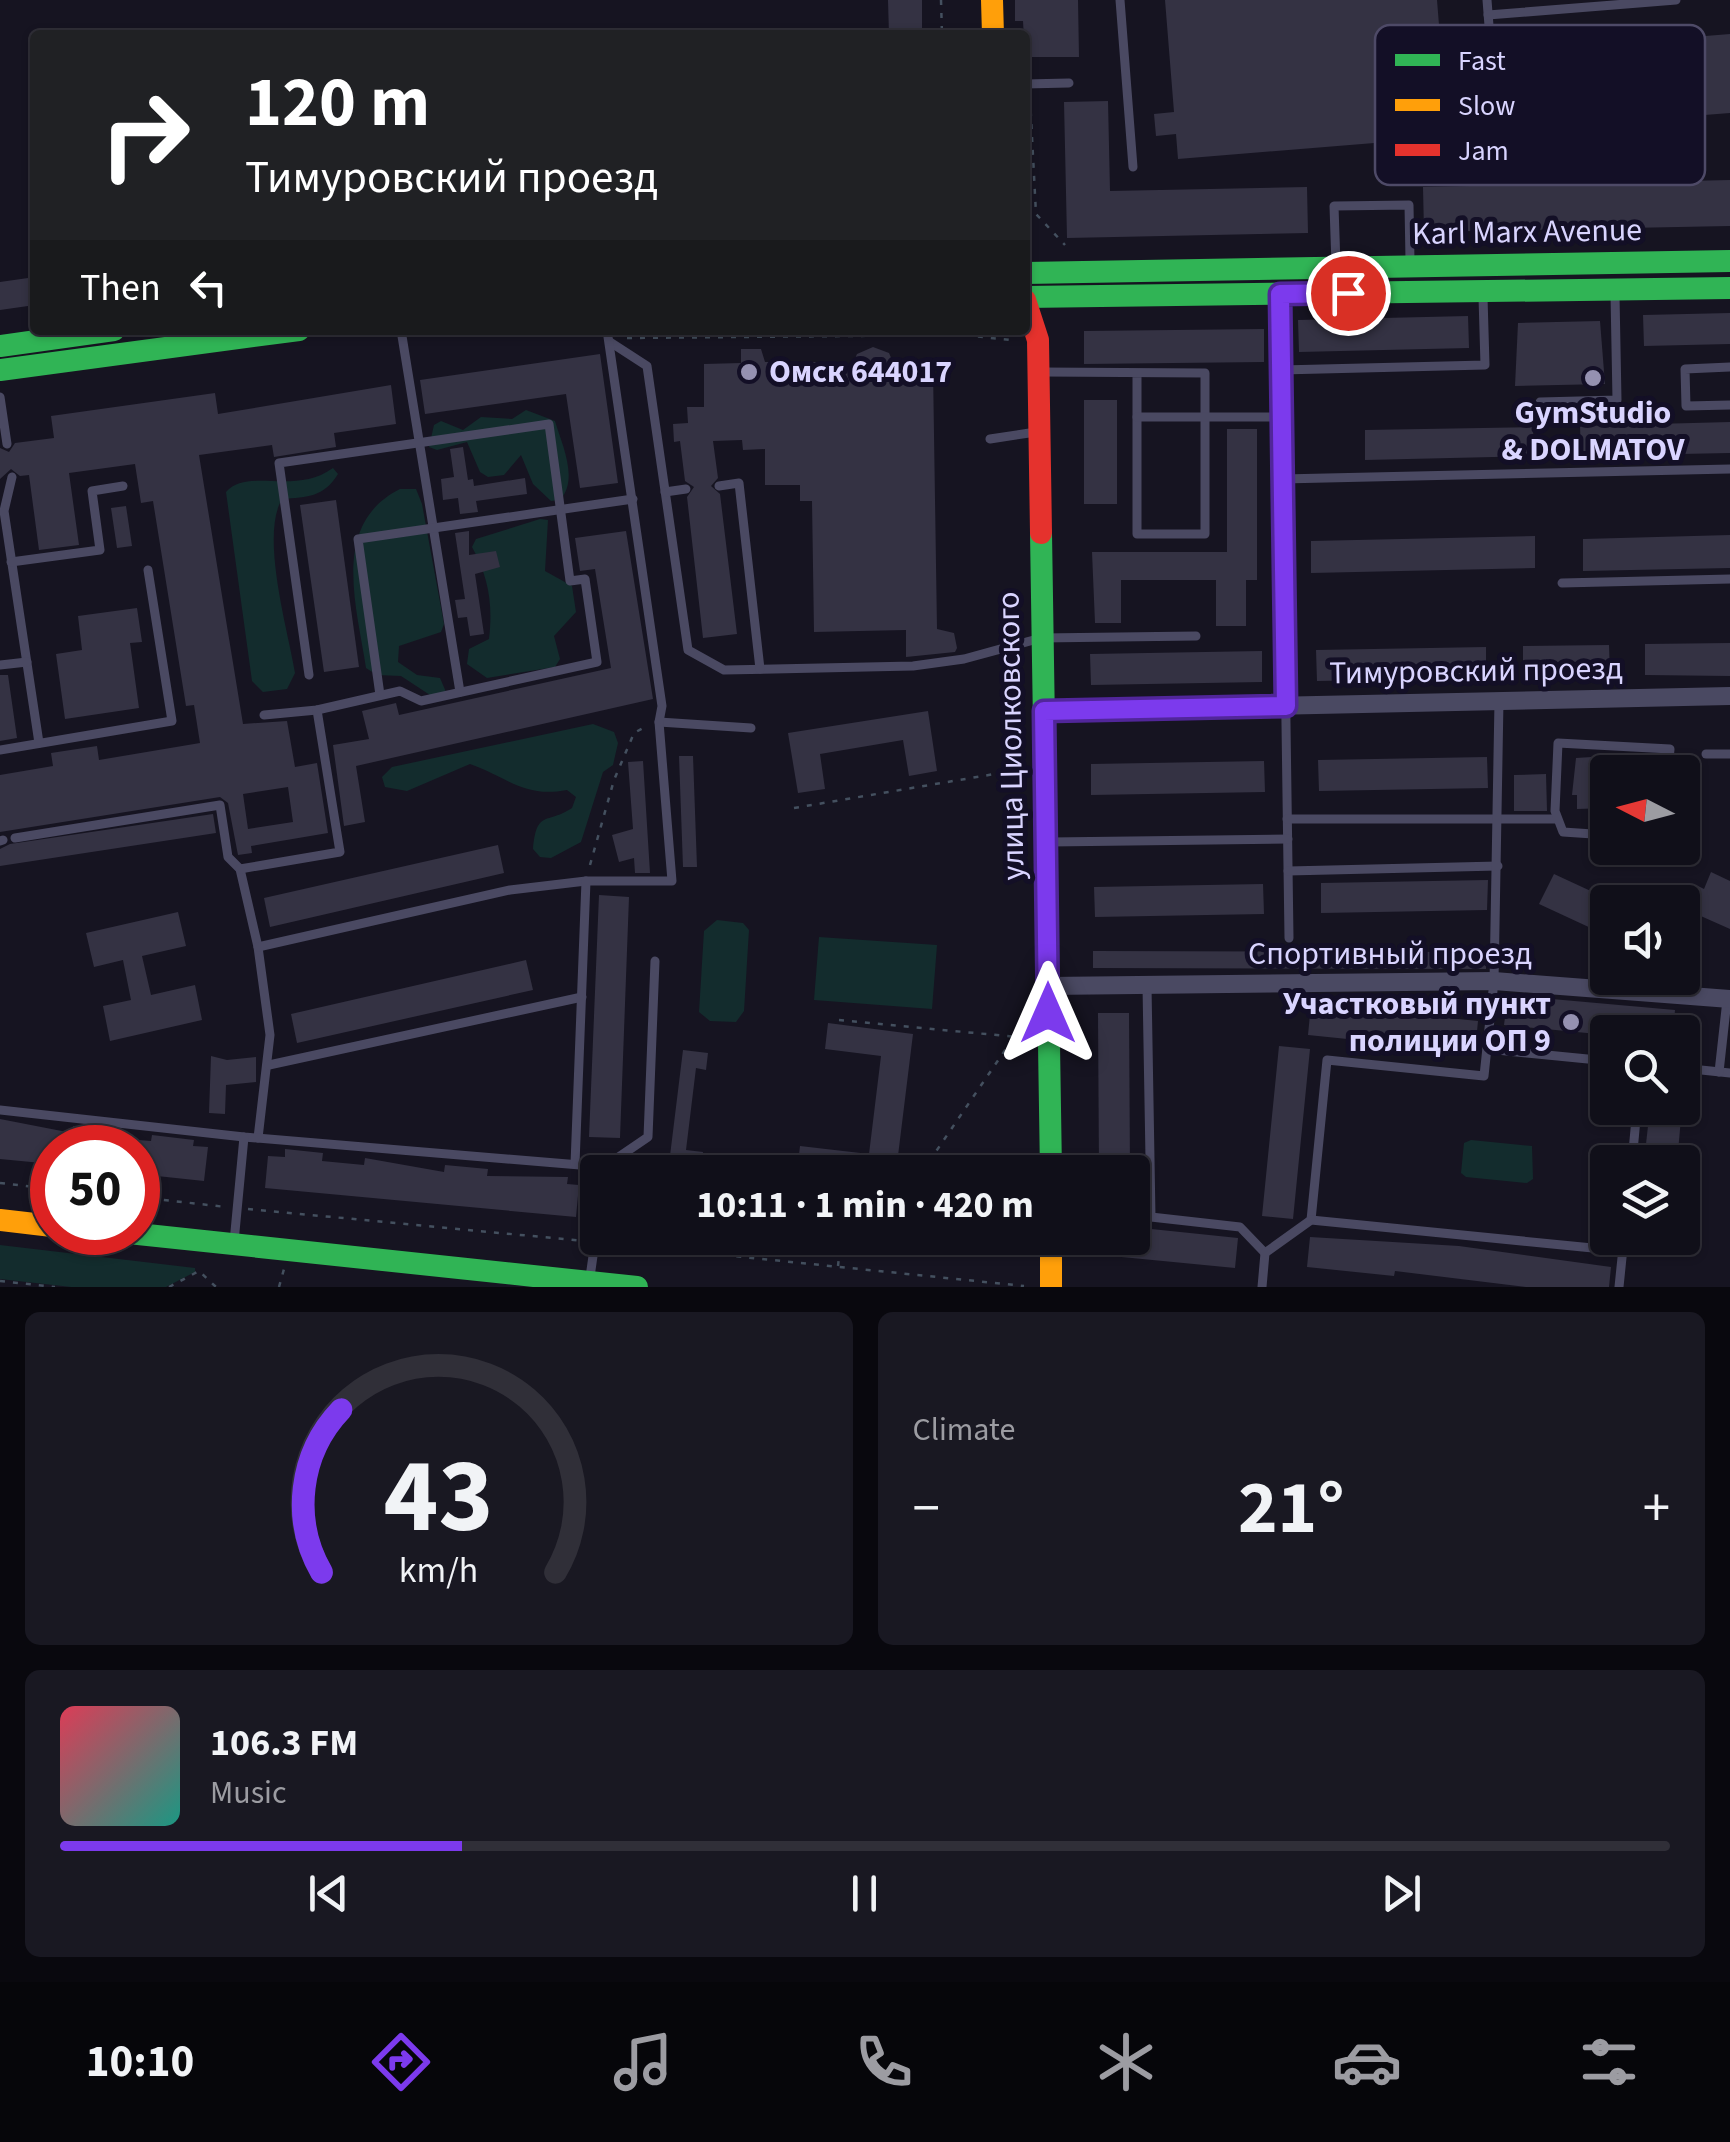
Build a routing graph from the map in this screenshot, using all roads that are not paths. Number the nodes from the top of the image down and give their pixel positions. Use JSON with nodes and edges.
{"nodes":[{"id":1,"x":992,"y":0,"type":"edge"},
{"id":2,"x":1120,"y":0,"type":"edge"},
{"id":3,"x":1487,"y":0,"type":"edge"},
{"id":4,"x":1676,"y":0,"type":"edge"},
{"id":5,"x":1488,"y":15,"type":"junction"},
{"id":6,"x":1489,"y":25,"type":"edge"},
{"id":7,"x":994,"y":30,"type":"edge"},
{"id":8,"x":1069,"y":83,"type":"dead end"},
{"id":9,"x":1030,"y":84,"type":"edge"},
{"id":10,"x":1133,"y":166,"type":"dead end"},
{"id":11,"x":1730,"y":261,"type":"edge"},
{"id":12,"x":1410,"y":267,"type":"junction"},
{"id":13,"x":1336,"y":268,"type":"junction"},
{"id":14,"x":1030,"y":273,"type":"edge"},
{"id":15,"x":1730,"y":288,"type":"edge"},
{"id":16,"x":1615,"y":290,"type":"junction"},
{"id":17,"x":1483,"y":291,"type":"junction"},
{"id":18,"x":1280,"y":294,"type":"junction"},
{"id":19,"x":1030,"y":299,"type":"edge"},
{"id":20,"x":1030,"y":315,"type":"edge"},
{"id":21,"x":78,"y":335,"type":"edge"},
{"id":22,"x":262,"y":335,"type":"edge"},
{"id":23,"x":401,"y":335,"type":"edge"},
{"id":24,"x":608,"y":336,"type":"edge"},
{"id":25,"x":0,"y":346,"type":"edge"},
{"id":26,"x":1730,"y":367,"type":"edge"},
{"id":27,"x":0,"y":370,"type":"edge"},
{"id":28,"x":1281,"y":370,"type":"junction"},
{"id":29,"x":1038,"y":372,"type":"junction"},
{"id":30,"x":1137,"y":374,"type":"junction"},
{"id":31,"x":0,"y":396,"type":"edge"},
{"id":32,"x":1540,"y":402,"type":"dead end"},
{"id":33,"x":1730,"y":405,"type":"edge"},
{"id":34,"x":1137,"y":417,"type":"junction"},
{"id":35,"x":1205,"y":417,"type":"junction"},
{"id":36,"x":1281,"y":417,"type":"junction"},
{"id":37,"x":1039,"y":431,"type":"junction"},
{"id":38,"x":990,"y":440,"type":"dead end"},
{"id":39,"x":419,"y":443,"type":"junction"},
{"id":40,"x":7,"y":444,"type":"dead end"},
{"id":41,"x":1730,"y":469,"type":"edge"},
{"id":42,"x":12,"y":477,"type":"dead end"},
{"id":43,"x":1282,"y":478,"type":"junction"},
{"id":44,"x":123,"y":486,"type":"dead end"},
{"id":45,"x":719,"y":486,"type":"dead end"},
{"id":46,"x":686,"y":489,"type":"dead end"},
{"id":47,"x":665,"y":492,"type":"junction"},
{"id":48,"x":633,"y":499,"type":"junction"},
{"id":49,"x":561,"y":510,"type":"junction"},
{"id":50,"x":434,"y":528,"type":"junction"},
{"id":51,"x":4,"y":539,"type":"edge"},
{"id":52,"x":11,"y":562,"type":"junction"},
{"id":53,"x":148,"y":570,"type":"dead end"},
{"id":54,"x":1730,"y":579,"type":"edge"},
{"id":55,"x":1562,"y":582,"type":"dead end"},
{"id":56,"x":1196,"y":636,"type":"dead end"},
{"id":57,"x":1041,"y":638,"type":"junction"},
{"id":58,"x":608,"y":646,"type":"dead end"},
{"id":59,"x":595,"y":648,"type":"junction"},
{"id":60,"x":27,"y":662,"type":"junction"},
{"id":61,"x":0,"y":665,"type":"edge"},
{"id":62,"x":760,"y":669,"type":"junction"},
{"id":63,"x":309,"y":676,"type":"dead end"},
{"id":64,"x":460,"y":692,"type":"junction"},
{"id":65,"x":380,"y":695,"type":"junction"},
{"id":66,"x":1730,"y":696,"type":"edge"},
{"id":67,"x":1499,"y":701,"type":"junction"},
{"id":68,"x":1286,"y":706,"type":"junction"},
{"id":69,"x":317,"y":710,"type":"junction"},
{"id":70,"x":1044,"y":711,"type":"junction"},
{"id":71,"x":264,"y":715,"type":"dead end"},
{"id":72,"x":659,"y":722,"type":"junction"},
{"id":73,"x":750,"y":728,"type":"dead end"},
{"id":74,"x":40,"y":743,"type":"junction"},
{"id":75,"x":0,"y":750,"type":"edge"},
{"id":76,"x":1706,"y":754,"type":"dead end"},
{"id":77,"x":1730,"y":754,"type":"edge"},
{"id":78,"x":1669,"y":755,"type":"edge"},
{"id":79,"x":1500,"y":816,"type":"junction"},
{"id":80,"x":1555,"y":818,"type":"junction"},
{"id":81,"x":1287,"y":819,"type":"junction"},
{"id":82,"x":1590,"y":834,"type":"edge"},
{"id":83,"x":15,"y":838,"type":"dead end"},
{"id":84,"x":1288,"y":838,"type":"junction"},
{"id":85,"x":1046,"y":842,"type":"junction"},
{"id":86,"x":1498,"y":866,"type":"junction"},
{"id":87,"x":240,"y":868,"type":"junction"},
{"id":88,"x":1288,"y":871,"type":"junction"},
{"id":89,"x":586,"y":882,"type":"junction"},
{"id":90,"x":1289,"y":938,"type":"dead end"},
{"id":91,"x":258,"y":947,"type":"junction"},
{"id":92,"x":655,"y":961,"type":"dead end"},
{"id":93,"x":1494,"y":981,"type":"junction"},
{"id":94,"x":1148,"y":984,"type":"junction"},
{"id":95,"x":1048,"y":986,"type":"junction"},
{"id":96,"x":582,"y":997,"type":"junction"},
{"id":97,"x":1728,"y":998,"type":"edge"},
{"id":98,"x":1487,"y":1049,"type":"junction"},
{"id":99,"x":1590,"y":1059,"type":"edge"},
{"id":100,"x":269,"y":1066,"type":"junction"},
{"id":101,"x":1700,"y":1070,"type":"edge"},
{"id":102,"x":1725,"y":1073,"type":"edge"},
{"id":103,"x":0,"y":1110,"type":"edge"},
{"id":104,"x":244,"y":1137,"type":"junction"},
{"id":105,"x":258,"y":1138,"type":"junction"},
{"id":106,"x":624,"y":1155,"type":"edge"},
{"id":107,"x":1051,"y":1155,"type":"edge"},
{"id":108,"x":575,"y":1164,"type":"junction"},
{"id":109,"x":580,"y":1165,"type":"edge"},
{"id":110,"x":1151,"y":1217,"type":"joint"},
{"id":111,"x":0,"y":1220,"type":"edge"},
{"id":112,"x":1311,"y":1220,"type":"junction"},
{"id":113,"x":30,"y":1223,"type":"edge"},
{"id":114,"x":160,"y":1236,"type":"edge"},
{"id":115,"x":234,"y":1244,"type":"junction"},
{"id":116,"x":1590,"y":1248,"type":"edge"},
{"id":117,"x":1265,"y":1253,"type":"junction"},
{"id":118,"x":593,"y":1255,"type":"edge"},
{"id":119,"x":1051,"y":1255,"type":"edge"},
{"id":120,"x":1623,"y":1255,"type":"edge"},
{"id":121,"x":590,"y":1282,"type":"junction"},
{"id":122,"x":637,"y":1287,"type":"edge"},
{"id":123,"x":1050,"y":1287,"type":"edge"},
{"id":124,"x":1262,"y":1287,"type":"edge"},
{"id":125,"x":1619,"y":1287,"type":"edge"}],
"edges":[{"from":1,"to":7,"type":"main road"},
{"from":2,"to":10,"type":"lane"},
{"from":3,"to":5,"type":"lane"},
{"from":4,"to":5,"type":"lane"},
{"from":5,"to":6,"type":"lane"},
{"from":8,"to":9,"type":"lane"},
{"from":11,"to":12,"type":"main road","name":"Karl Marx Avenue"},
{"from":12,"to":13,"type":"main road","name":"Karl Marx Avenue"},
{"from":12,"to":13,"type":"lane"},
{"from":13,"to":14,"type":"main road","name":"Karl Marx Avenue"},
{"from":15,"to":16,"type":"main road","name":"Karl Marx Avenue"},
{"from":16,"to":17,"type":"main road","name":"Karl Marx Avenue"},
{"from":16,"to":32,"type":"lane"},
{"from":17,"to":18,"type":"main road","name":"Karl Marx Avenue"},
{"from":17,"to":28,"type":"lane"},
{"from":18,"to":19,"type":"main road","name":"Karl Marx Avenue"},
{"from":18,"to":28,"type":"lane"},
{"from":20,"to":29,"type":"main road","name":"улица Циолковского"},
{"from":21,"to":25,"type":"main road"},
{"from":22,"to":27,"type":"main road"},
{"from":23,"to":39,"type":"lane"},
{"from":24,"to":47,"type":"lane"},
{"from":24,"to":48,"type":"lane"},
{"from":26,"to":33,"type":"lane"},
{"from":28,"to":36,"type":"lane"},
{"from":29,"to":30,"type":"lane"},
{"from":29,"to":37,"type":"main road","name":"улица Циолковского"},
{"from":30,"to":34,"type":"lane"},
{"from":30,"to":35,"type":"lane"},
{"from":31,"to":40,"type":"lane"},
{"from":34,"to":35,"type":"lane"},
{"from":34,"to":35,"type":"lane"},
{"from":35,"to":36,"type":"lane"},
{"from":36,"to":43,"type":"lane"},
{"from":37,"to":38,"type":"lane"},
{"from":37,"to":57,"type":"main road","name":"улица Циолковского"},
{"from":39,"to":49,"type":"lane"},
{"from":39,"to":50,"type":"lane"},
{"from":39,"to":63,"type":"lane"},
{"from":41,"to":43,"type":"lane"},
{"from":42,"to":51,"type":"lane"},
{"from":43,"to":68,"type":"lane"},
{"from":44,"to":52,"type":"lane"},
{"from":45,"to":62,"type":"lane"},
{"from":46,"to":47,"type":"lane"},
{"from":47,"to":62,"type":"lane"},
{"from":48,"to":49,"type":"lane"},
{"from":48,"to":72,"type":"lane"},
{"from":49,"to":50,"type":"lane"},
{"from":49,"to":59,"type":"lane"},
{"from":50,"to":64,"type":"lane"},
{"from":50,"to":65,"type":"lane"},
{"from":51,"to":52,"type":"lane"},
{"from":52,"to":60,"type":"lane"},
{"from":53,"to":74,"type":"lane"},
{"from":54,"to":55,"type":"lane"},
{"from":56,"to":57,"type":"lane"},
{"from":57,"to":62,"type":"lane"},
{"from":57,"to":70,"type":"main road","name":"улица Циолковского"},
{"from":58,"to":59,"type":"lane"},
{"from":59,"to":64,"type":"lane"},
{"from":60,"to":61,"type":"lane"},
{"from":60,"to":74,"type":"lane"},
{"from":64,"to":65,"type":"lane"},
{"from":65,"to":69,"type":"lane"},
{"from":66,"to":67,"type":"street","name":"Тимуровский проезд"},
{"from":67,"to":68,"type":"street","name":"Тимуровский проезд"},
{"from":67,"to":79,"type":"lane"},
{"from":68,"to":70,"type":"street","name":"Тимуровский проезд"},
{"from":68,"to":81,"type":"lane"},
{"from":69,"to":71,"type":"lane"},
{"from":69,"to":87,"type":"lane"},
{"from":70,"to":85,"type":"main road","name":"улица Циолковского"},
{"from":72,"to":73,"type":"lane"},
{"from":72,"to":89,"type":"lane"},
{"from":74,"to":75,"type":"lane"},
{"from":76,"to":77,"type":"lane"},
{"from":78,"to":80,"type":"lane"},
{"from":79,"to":80,"type":"lane"},
{"from":79,"to":81,"type":"lane"},
{"from":79,"to":86,"type":"lane"},
{"from":80,"to":82,"type":"lane"},
{"from":81,"to":84,"type":"lane"},
{"from":83,"to":87,"type":"lane"},
{"from":84,"to":85,"type":"lane"},
{"from":84,"to":88,"type":"lane"},
{"from":85,"to":95,"type":"main road","name":"улица Циолковского"},
{"from":86,"to":88,"type":"lane"},
{"from":86,"to":93,"type":"lane"},
{"from":87,"to":91,"type":"lane"},
{"from":88,"to":90,"type":"lane"},
{"from":89,"to":91,"type":"lane"},
{"from":89,"to":96,"type":"lane"},
{"from":91,"to":100,"type":"lane"},
{"from":92,"to":106,"type":"lane"},
{"from":93,"to":94,"type":"street","name":"Спортивный проезд"},
{"from":93,"to":97,"type":"street","name":"Спортивный проезд"},
{"from":93,"to":98,"type":"lane"},
{"from":94,"to":95,"type":"street","name":"Спортивный проезд"},
{"from":94,"to":110,"type":"lane"},
{"from":95,"to":107,"type":"main road","name":"улица Циолковского"},
{"from":96,"to":100,"type":"lane"},
{"from":96,"to":108,"type":"lane"},
{"from":97,"to":102,"type":"lane"},
{"from":98,"to":99,"type":"lane"},
{"from":98,"to":112,"type":"lane"},
{"from":100,"to":105,"type":"lane"},
{"from":101,"to":102,"type":"lane"},
{"from":103,"to":104,"type":"lane"},
{"from":104,"to":105,"type":"lane"},
{"from":104,"to":115,"type":"lane"},
{"from":105,"to":108,"type":"lane"},
{"from":108,"to":109,"type":"lane"},
{"from":110,"to":117,"type":"lane"},
{"from":111,"to":113,"type":"main road"},
{"from":112,"to":116,"type":"lane"},
{"from":112,"to":117,"type":"lane"},
{"from":114,"to":115,"type":"main road"},
{"from":115,"to":121,"type":"main road"},
{"from":117,"to":124,"type":"lane"},
{"from":118,"to":121,"type":"lane"},
{"from":119,"to":123,"type":"main road"},
{"from":120,"to":125,"type":"lane"},
{"from":121,"to":122,"type":"main road"}]}
